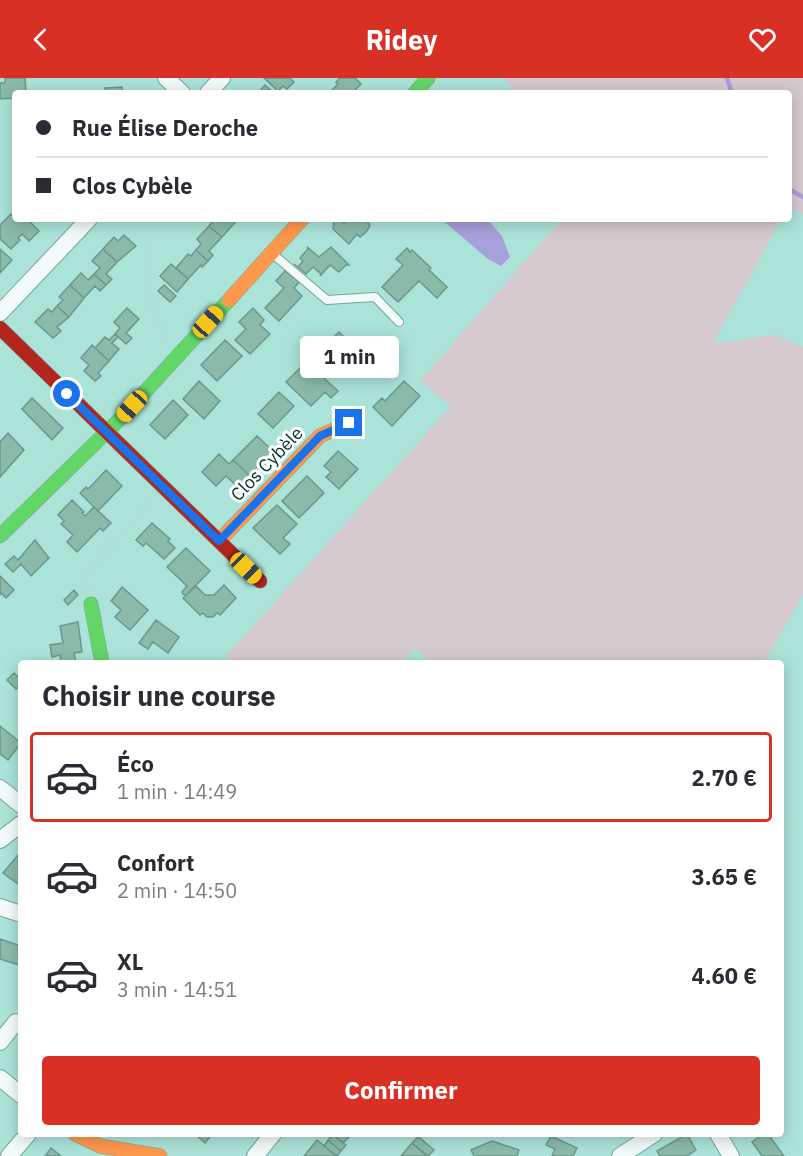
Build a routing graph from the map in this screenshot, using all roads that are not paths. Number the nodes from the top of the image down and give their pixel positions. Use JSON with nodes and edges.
{"nodes":[{"id":1,"x":166,"y":78,"type":"edge"},
{"id":2,"x":222,"y":78,"type":"edge"},
{"id":3,"x":428,"y":78,"type":"edge"},
{"id":4,"x":179,"y":90,"type":"edge"},
{"id":5,"x":211,"y":90,"type":"edge"},
{"id":6,"x":418,"y":90,"type":"edge"},
{"id":7,"x":86,"y":222,"type":"edge"},
{"id":8,"x":299,"y":222,"type":"edge"},
{"id":9,"x":271,"y":253,"type":"junction"},
{"id":10,"x":0,"y":313,"type":"edge"},
{"id":11,"x":399,"y":322,"type":"dead end"},
{"id":12,"x":0,"y":328,"type":"edge"},
{"id":13,"x":349,"y":423,"type":"dead end"},
{"id":14,"x":106,"y":432,"type":"junction"},
{"id":15,"x":0,"y":536,"type":"edge"},
{"id":16,"x":219,"y":541,"type":"junction"},
{"id":17,"x":260,"y":581,"type":"dead end"},
{"id":18,"x":91,"y":604,"type":"road end"},
{"id":19,"x":101,"y":660,"type":"edge"},
{"id":20,"x":0,"y":788,"type":"edge"},
{"id":21,"x":18,"y":803,"type":"edge"},
{"id":22,"x":18,"y":826,"type":"edge"},
{"id":23,"x":0,"y":840,"type":"edge"},
{"id":24,"x":0,"y":907,"type":"edge"},
{"id":25,"x":18,"y":913,"type":"edge"},
{"id":26,"x":16,"y":1022,"type":"dead end"},
{"id":27,"x":0,"y":1042,"type":"edge"},
{"id":28,"x":0,"y":1078,"type":"edge"},
{"id":29,"x":18,"y":1093,"type":"edge"},
{"id":30,"x":25,"y":1137,"type":"edge"},
{"id":31,"x":271,"y":1137,"type":"edge"},
{"id":32,"x":649,"y":1137,"type":"edge"},
{"id":33,"x":720,"y":1137,"type":"edge"},
{"id":34,"x":91,"y":1143,"type":"edge"},
{"id":35,"x":9,"y":1156,"type":"edge"},
{"id":36,"x":160,"y":1156,"type":"edge"},
{"id":37,"x":255,"y":1156,"type":"edge"},
{"id":38,"x":620,"y":1156,"type":"edge"},
{"id":39,"x":731,"y":1156,"type":"edge"}],
"edges":[{"from":1,"to":4,"type":"street"},
{"from":2,"to":5,"type":"street"},
{"from":3,"to":6,"type":"street"},
{"from":7,"to":10,"type":"street"},
{"from":8,"to":9,"type":"street"},
{"from":9,"to":11,"type":"lane"},
{"from":9,"to":14,"type":"street"},
{"from":12,"to":14,"type":"street"},
{"from":13,"to":16,"type":"street","name":"Clos Cybèle"},
{"from":14,"to":15,"type":"street"},
{"from":14,"to":16,"type":"street"},
{"from":16,"to":17,"type":"street"},
{"from":18,"to":19,"type":"street"},
{"from":20,"to":21,"type":"street"},
{"from":22,"to":23,"type":"street"},
{"from":24,"to":25,"type":"street"},
{"from":26,"to":27,"type":"street"},
{"from":28,"to":29,"type":"street"},
{"from":30,"to":35,"type":"street"},
{"from":31,"to":37,"type":"street"},
{"from":32,"to":38,"type":"street"},
{"from":33,"to":39,"type":"street"},
{"from":34,"to":36,"type":"street"}]}
